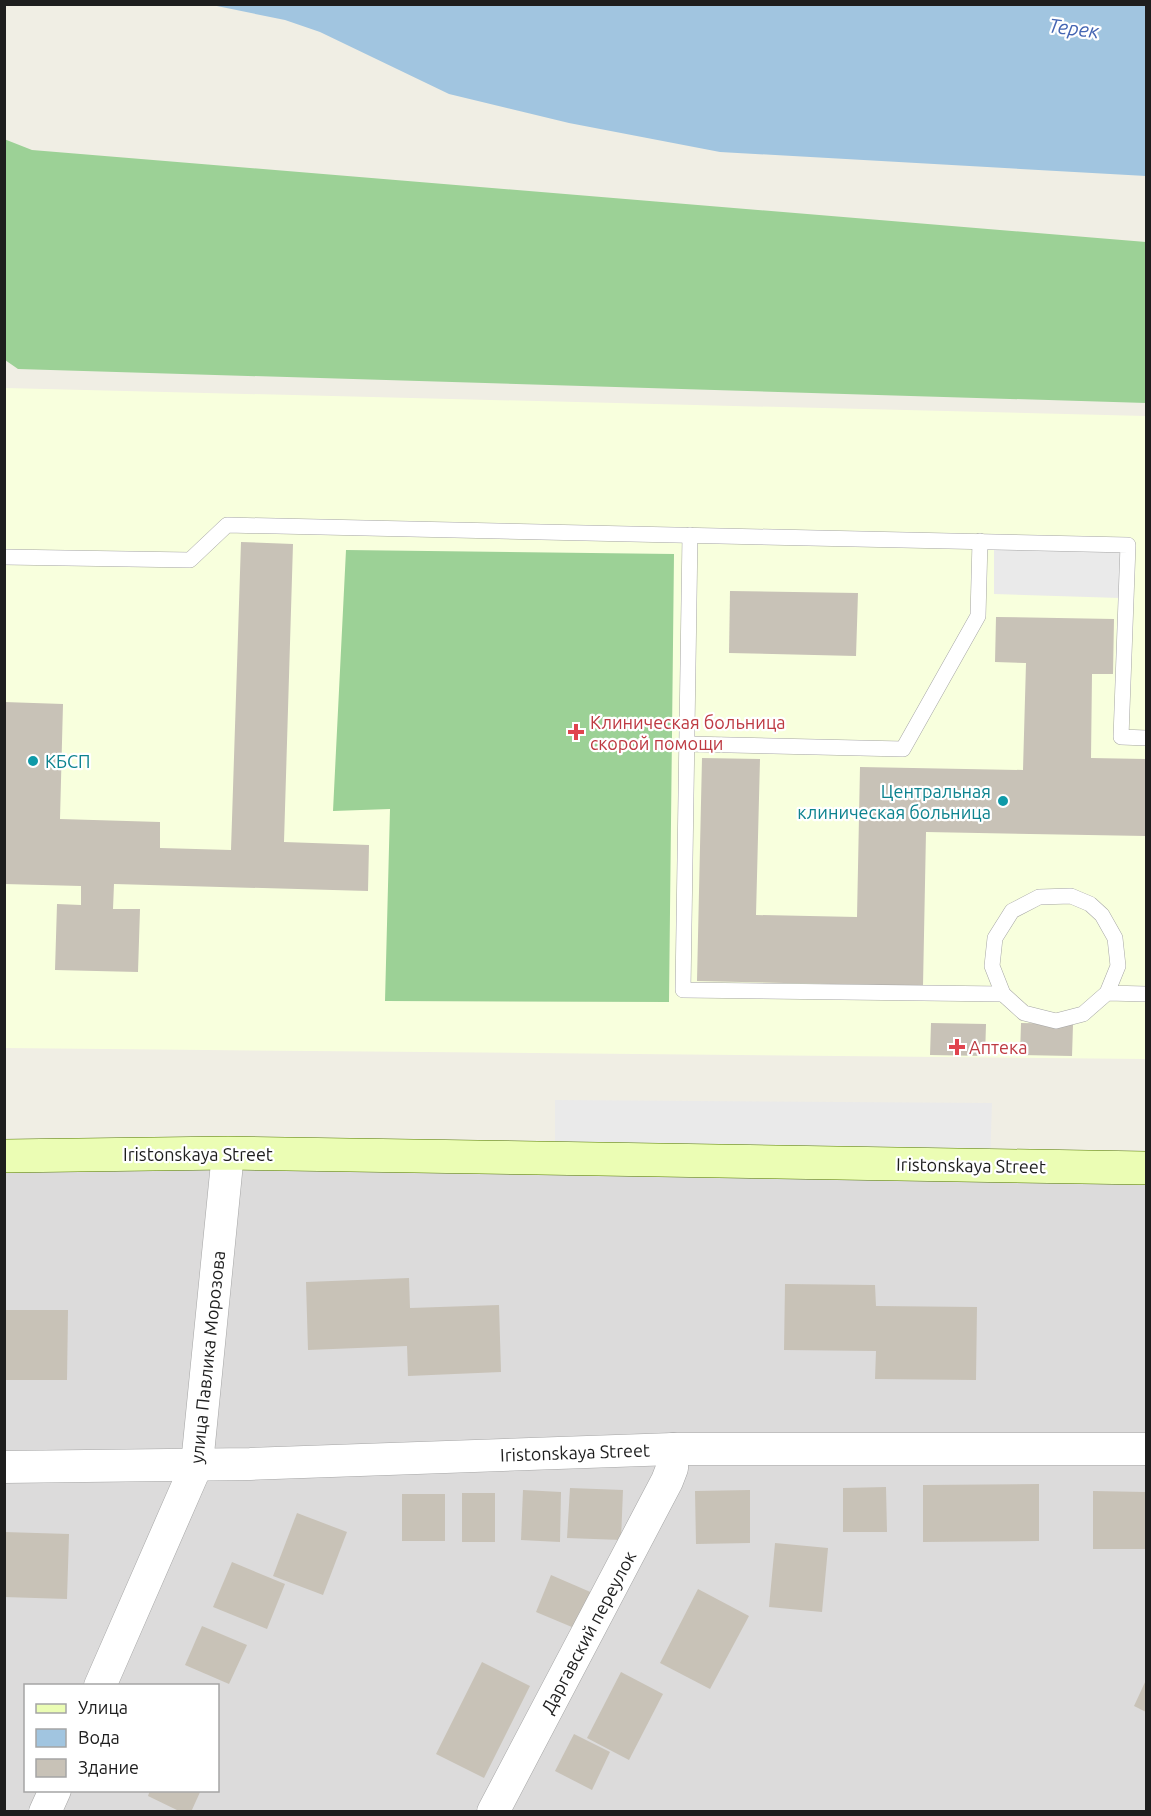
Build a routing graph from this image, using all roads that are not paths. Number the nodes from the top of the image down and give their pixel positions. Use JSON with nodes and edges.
{"nodes":[{"id":1,"x":690,"y":535,"type":"junction"},
{"id":2,"x":980,"y":541,"type":"junction"},
{"id":3,"x":4,"y":556,"type":"edge"},
{"id":4,"x":1146,"y":738,"type":"edge"},
{"id":5,"x":687,"y":744,"type":"junction"},
{"id":6,"x":1107,"y":993,"type":"junction"},
{"id":7,"x":1003,"y":994,"type":"junction"},
{"id":8,"x":1146,"y":994,"type":"edge"},
{"id":9,"x":228,"y":1153,"type":"junction"},
{"id":10,"x":4,"y":1155,"type":"edge"},
{"id":11,"x":1146,"y":1168,"type":"edge"},
{"id":12,"x":673,"y":1449,"type":"junction"},
{"id":13,"x":1146,"y":1449,"type":"edge"},
{"id":14,"x":197,"y":1464,"type":"junction"},
{"id":15,"x":4,"y":1467,"type":"edge"},
{"id":16,"x":101,"y":1684,"type":"edge"},
{"id":17,"x":55,"y":1792,"type":"edge"},
{"id":18,"x":45,"y":1812,"type":"edge"},
{"id":19,"x":494,"y":1812,"type":"edge"}],
"edges":[{"from":1,"to":2,"type":"lane"},
{"from":1,"to":3,"type":"lane"},
{"from":1,"to":5,"type":"lane"},
{"from":2,"to":4,"type":"lane"},
{"from":2,"to":5,"type":"lane"},
{"from":5,"to":7,"type":"lane"},
{"from":6,"to":7,"type":"lane"},
{"from":6,"to":7,"type":"lane"},
{"from":6,"to":8,"type":"lane"},
{"from":9,"to":10,"type":"main road","name":"Iristonskaya Street"},
{"from":9,"to":11,"type":"main road","name":"Iristonskaya Street"},
{"from":9,"to":14,"type":"street","name":"улица Павлика Морозова"},
{"from":12,"to":13,"type":"street","name":"Iristonskaya Street"},
{"from":12,"to":14,"type":"street","name":"Iristonskaya Street"},
{"from":12,"to":19,"type":"street","name":"Даргавский переулок"},
{"from":14,"to":15,"type":"street","name":"Iristonskaya Street"},
{"from":14,"to":16,"type":"street","name":"улица Павлика Морозова"},
{"from":17,"to":18,"type":"street"}]}
